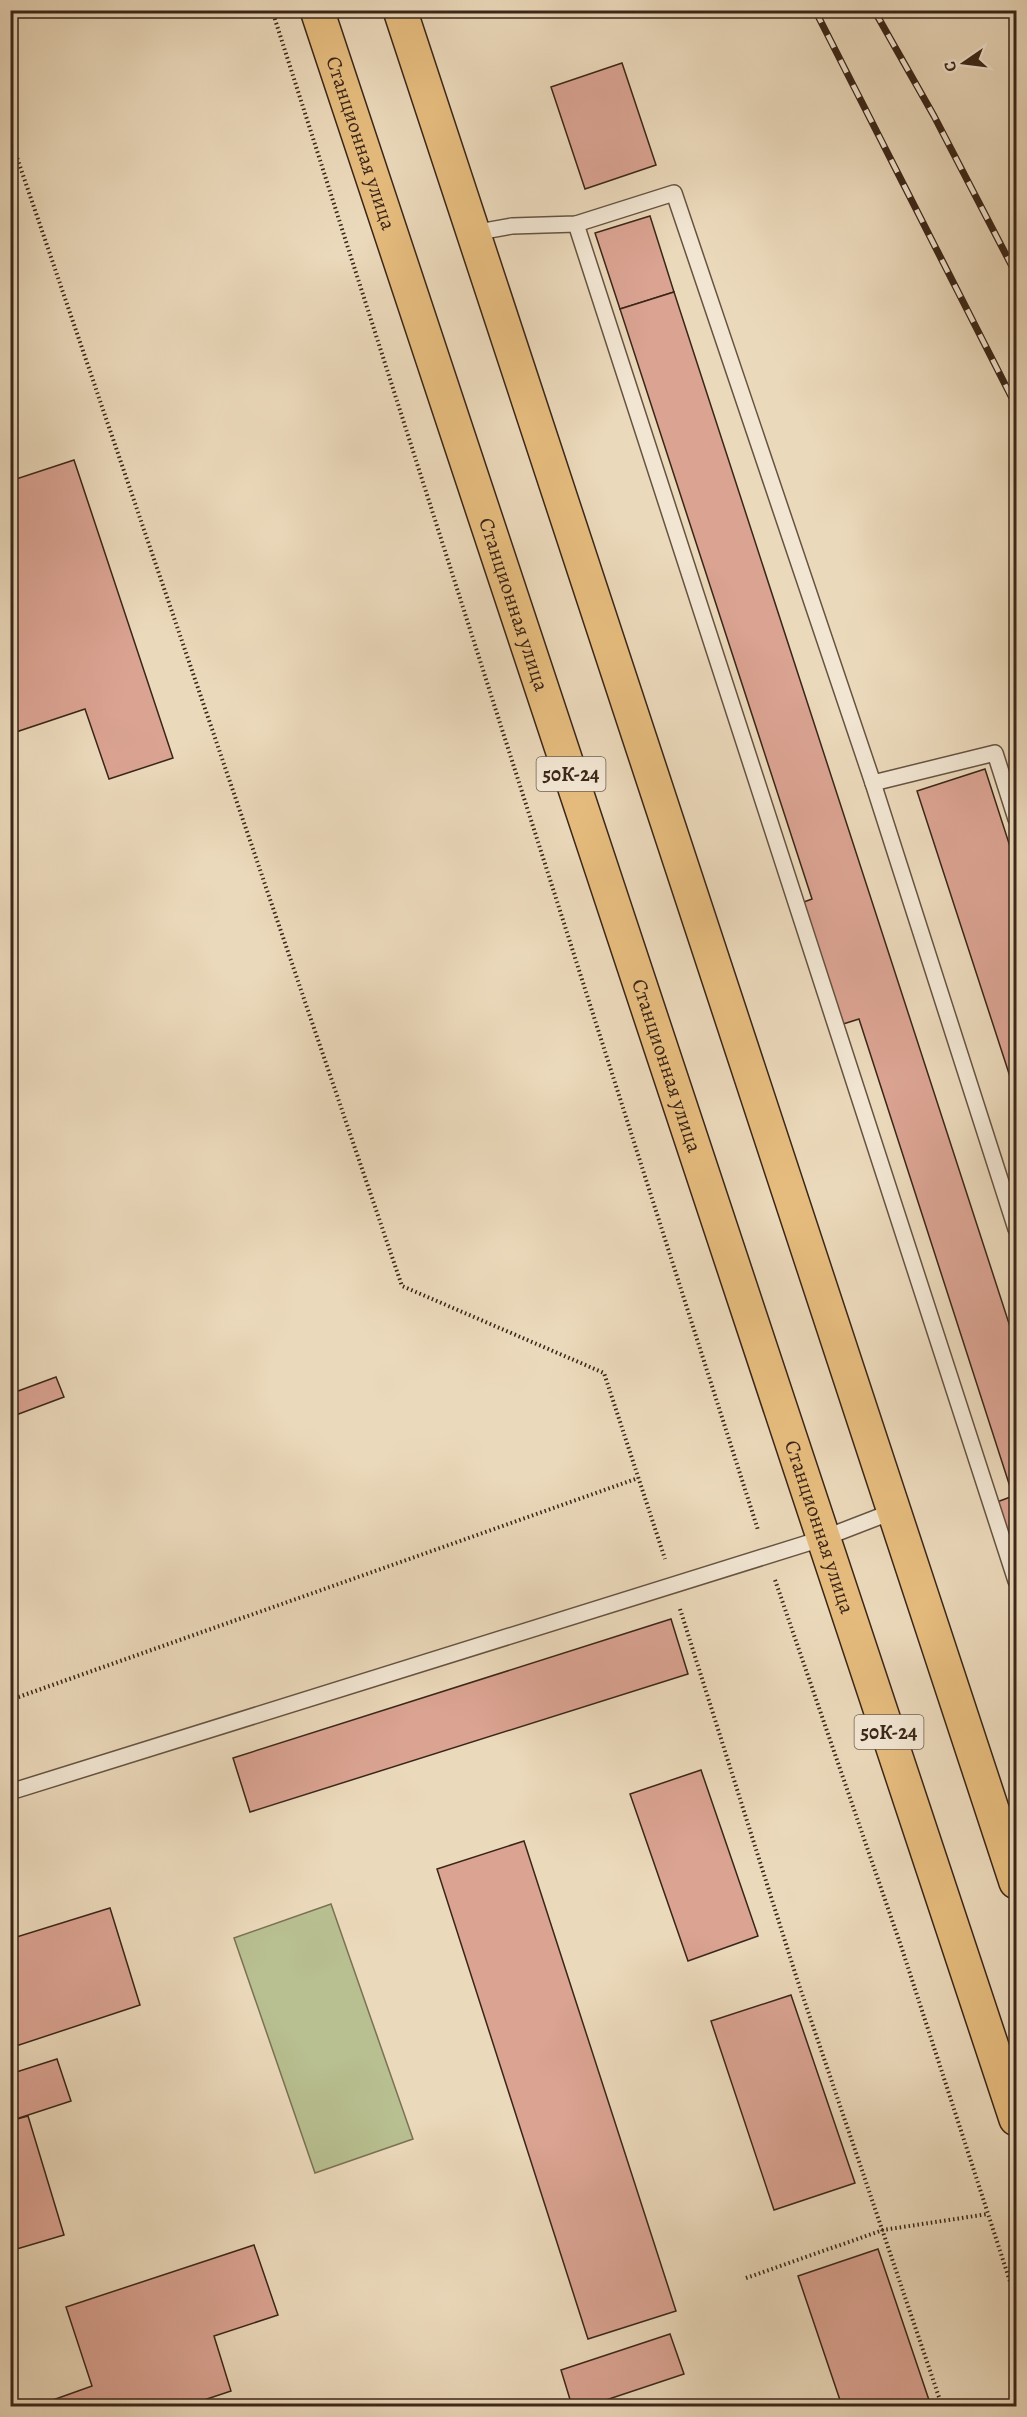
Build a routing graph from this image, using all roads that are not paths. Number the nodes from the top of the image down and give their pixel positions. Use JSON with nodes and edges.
{"nodes":[{"id":1,"x":317,"y":10,"type":"edge"},
{"id":2,"x":400,"y":10,"type":"edge"},
{"id":3,"x":576,"y":224,"type":"junction"},
{"id":4,"x":473,"y":232,"type":"junction"},
{"id":5,"x":873,"y":783,"type":"junction"},
{"id":6,"x":1017,"y":819,"type":"edge"},
{"id":7,"x":1017,"y":1229,"type":"edge"},
{"id":8,"x":894,"y":1511,"type":"junction"},
{"id":9,"x":824,"y":1538,"type":"junction"},
{"id":10,"x":1017,"y":1581,"type":"edge"},
{"id":11,"x":10,"y":1792,"type":"edge"},
{"id":12,"x":1017,"y":1882,"type":"edge"},
{"id":13,"x":1017,"y":2119,"type":"edge"}],
"edges":[{"from":1,"to":9,"type":"main road","name":"Станционная улица","number":"50К-24"},
{"from":2,"to":4,"type":"main road"},
{"from":3,"to":4,"type":"lane"},
{"from":3,"to":5,"type":"lane"},
{"from":3,"to":10,"type":"lane"},
{"from":4,"to":8,"type":"main road"},
{"from":5,"to":6,"type":"lane"},
{"from":5,"to":7,"type":"lane"},
{"from":8,"to":9,"type":"lane"},
{"from":8,"to":12,"type":"main road"},
{"from":9,"to":11,"type":"lane"},
{"from":9,"to":13,"type":"main road","name":"Станционная улица","number":"50К-24"}]}
